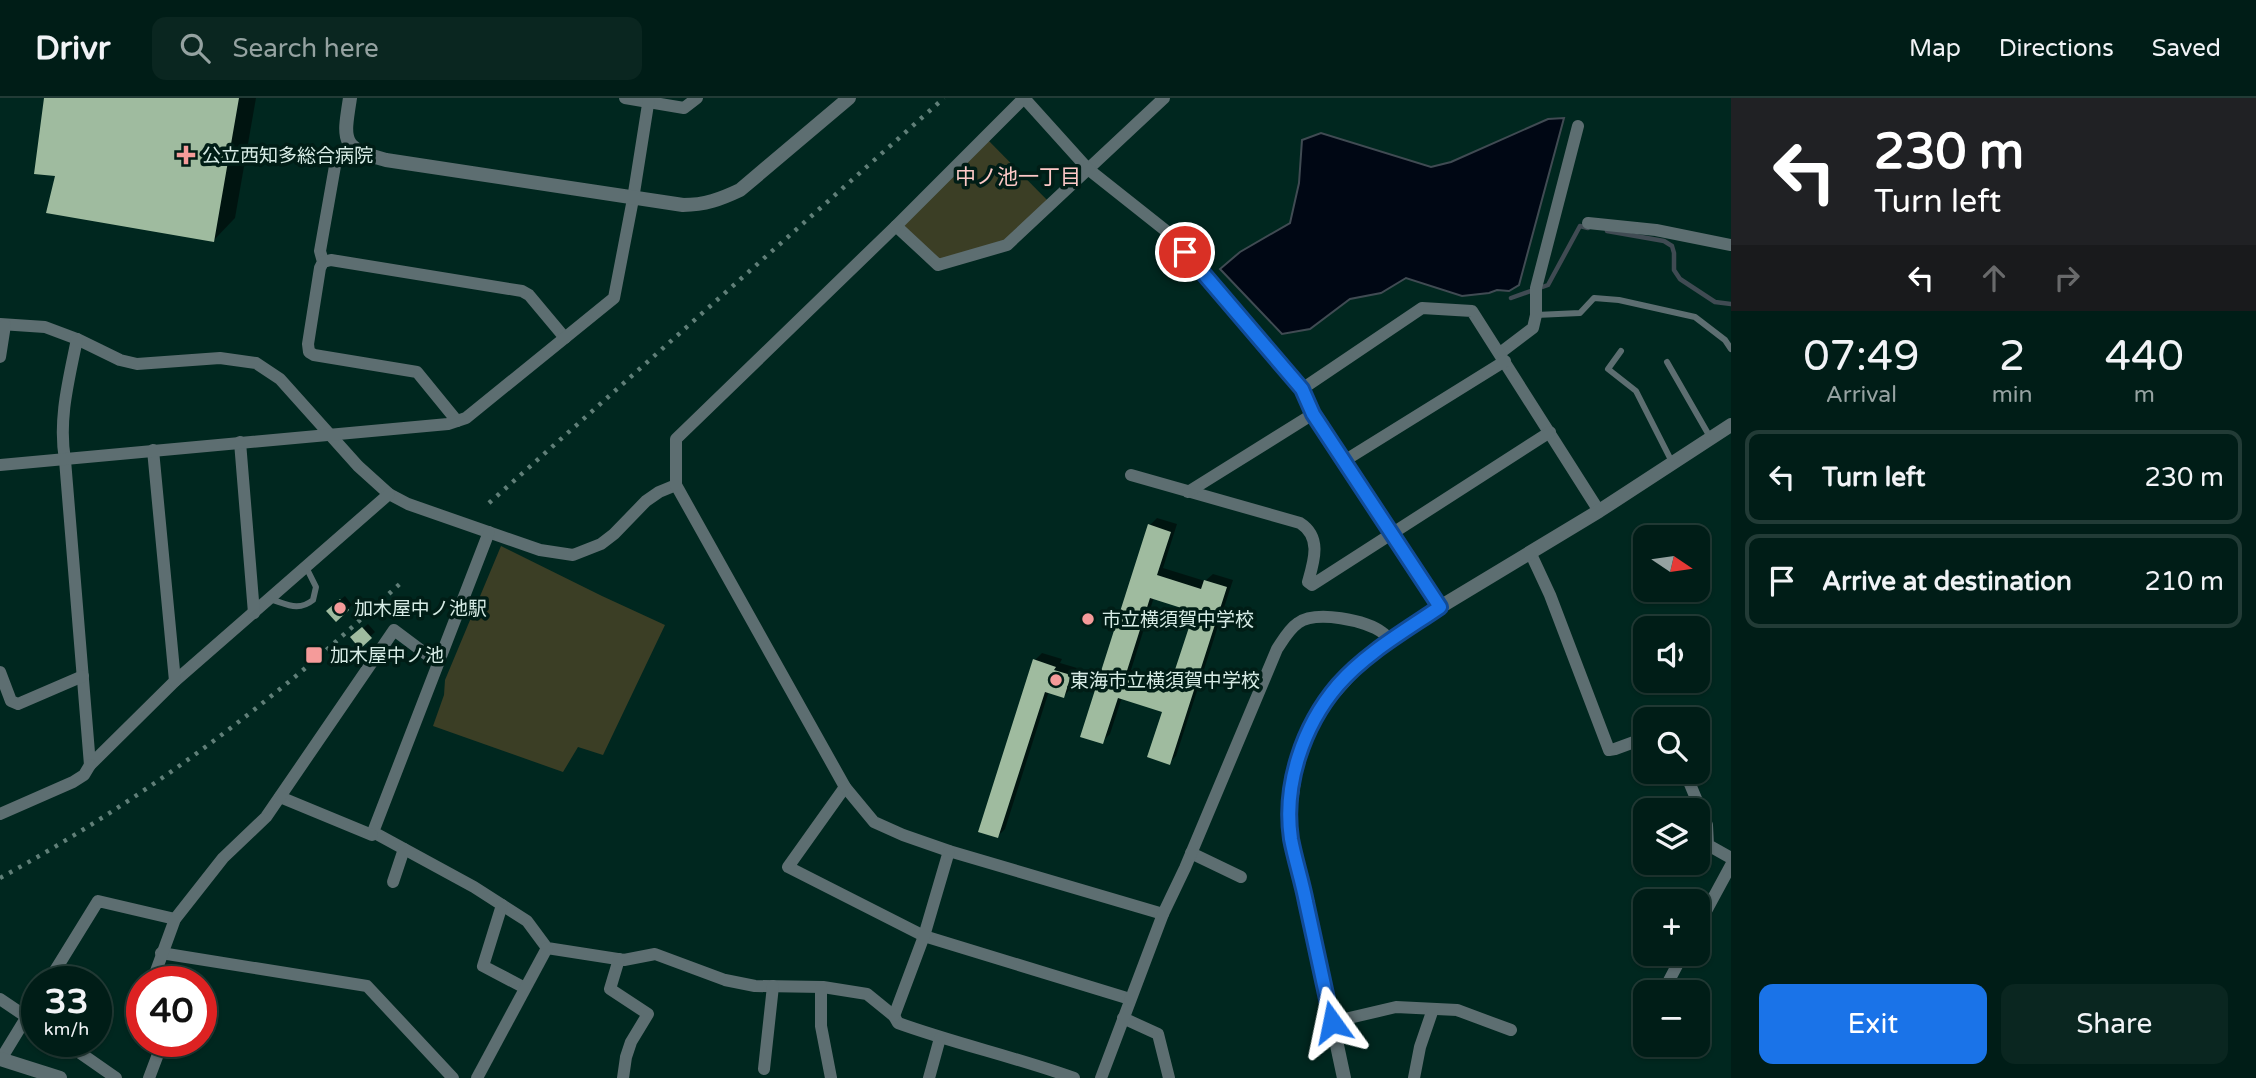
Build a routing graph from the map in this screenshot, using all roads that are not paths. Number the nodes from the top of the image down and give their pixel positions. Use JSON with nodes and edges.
{"nodes":[{"id":1,"x":350,"y":98,"type":"edge"},
{"id":2,"x":625,"y":98,"type":"edge"},
{"id":3,"x":697,"y":98,"type":"edge"},
{"id":4,"x":849,"y":98,"type":"edge"},
{"id":5,"x":1164,"y":98,"type":"edge"},
{"id":6,"x":649,"y":100,"type":"edge"},
{"id":7,"x":1578,"y":126,"type":"dead end"},
{"id":8,"x":351,"y":147,"type":"junction"},
{"id":9,"x":1088,"y":169,"type":"junction"},
{"id":10,"x":633,"y":199,"type":"junction"},
{"id":11,"x":1588,"y":223,"type":"dead end"},
{"id":12,"x":896,"y":226,"type":"junction"},
{"id":13,"x":1731,"y":245,"type":"edge"},
{"id":14,"x":323,"y":262,"type":"junction"},
{"id":15,"x":1536,"y":315,"type":"junction"},
{"id":16,"x":2,"y":324,"type":"edge"},
{"id":17,"x":565,"y":338,"type":"junction"},
{"id":18,"x":77,"y":339,"type":"junction"},
{"id":19,"x":1731,"y":349,"type":"edge"},
{"id":20,"x":1621,"y":351,"type":"dead end"},
{"id":21,"x":0,"y":357,"type":"edge"},
{"id":22,"x":1503,"y":357,"type":"junction"},
{"id":23,"x":1667,"y":362,"type":"dead end"},
{"id":24,"x":1302,"y":389,"type":"junction"},
{"id":25,"x":1313,"y":414,"type":"junction"},
{"id":26,"x":457,"y":421,"type":"junction"},
{"id":27,"x":1731,"y":425,"type":"edge"},
{"id":28,"x":1550,"y":432,"type":"junction"},
{"id":29,"x":331,"y":433,"type":"junction"},
{"id":30,"x":1711,"y":439,"type":"junction"},
{"id":31,"x":240,"y":442,"type":"junction"},
{"id":32,"x":153,"y":450,"type":"junction"},
{"id":33,"x":65,"y":460,"type":"junction"},
{"id":34,"x":1344,"y":461,"type":"junction"},
{"id":35,"x":1672,"y":462,"type":"junction"},
{"id":36,"x":0,"y":465,"type":"edge"},
{"id":37,"x":1131,"y":475,"type":"dead end"},
{"id":38,"x":676,"y":485,"type":"junction"},
{"id":39,"x":1188,"y":492,"type":"junction"},
{"id":40,"x":389,"y":494,"type":"junction"},
{"id":41,"x":1599,"y":510,"type":"junction"},
{"id":42,"x":489,"y":532,"type":"junction"},
{"id":43,"x":1392,"y":534,"type":"junction"},
{"id":44,"x":1530,"y":552,"type":"junction"},
{"id":45,"x":306,"y":568,"type":"junction"},
{"id":46,"x":270,"y":599,"type":"junction"},
{"id":47,"x":1440,"y":607,"type":"junction"},
{"id":48,"x":254,"y":613,"type":"junction"},
{"id":49,"x":1390,"y":641,"type":"junction"},
{"id":50,"x":438,"y":663,"type":"junction"},
{"id":51,"x":0,"y":672,"type":"edge"},
{"id":52,"x":83,"y":676,"type":"junction"},
{"id":53,"x":175,"y":681,"type":"junction"},
{"id":54,"x":1633,"y":742,"type":"edge"},
{"id":55,"x":90,"y":765,"type":"junction"},
{"id":56,"x":1690,"y":784,"type":"edge"},
{"id":57,"x":845,"y":787,"type":"junction"},
{"id":58,"x":280,"y":797,"type":"junction"},
{"id":59,"x":0,"y":814,"type":"edge"},
{"id":60,"x":372,"y":835,"type":"dead end"},
{"id":61,"x":404,"y":849,"type":"junction"},
{"id":62,"x":949,"y":851,"type":"junction"},
{"id":63,"x":1191,"y":853,"type":"junction"},
{"id":64,"x":1731,"y":858,"type":"edge"},
{"id":65,"x":1731,"y":865,"type":"edge"},
{"id":66,"x":1241,"y":877,"type":"dead end"},
{"id":67,"x":393,"y":882,"type":"dead end"},
{"id":68,"x":1710,"y":904,"type":"edge"},
{"id":69,"x":502,"y":905,"type":"junction"},
{"id":70,"x":1163,"y":914,"type":"junction"},
{"id":71,"x":175,"y":919,"type":"junction"},
{"id":72,"x":924,"y":936,"type":"junction"},
{"id":73,"x":547,"y":948,"type":"junction"},
{"id":74,"x":161,"y":953,"type":"junction"},
{"id":75,"x":620,"y":959,"type":"junction"},
{"id":76,"x":58,"y":966,"type":"edge"},
{"id":77,"x":157,"y":966,"type":"edge"},
{"id":78,"x":773,"y":986,"type":"junction"},
{"id":79,"x":821,"y":987,"type":"junction"},
{"id":80,"x":525,"y":988,"type":"junction"},
{"id":81,"x":0,"y":999,"type":"edge"},
{"id":82,"x":1130,"y":999,"type":"junction"},
{"id":83,"x":1433,"y":1009,"type":"junction"},
{"id":84,"x":21,"y":1013,"type":"edge"},
{"id":85,"x":894,"y":1016,"type":"junction"},
{"id":86,"x":1124,"y":1017,"type":"junction"},
{"id":87,"x":1332,"y":1022,"type":"junction"},
{"id":88,"x":1511,"y":1030,"type":"dead end"},
{"id":89,"x":21,"y":1034,"type":"edge"},
{"id":90,"x":940,"y":1038,"type":"junction"},
{"id":91,"x":86,"y":1057,"type":"edge"},
{"id":92,"x":157,"y":1057,"type":"edge"},
{"id":93,"x":1,"y":1059,"type":"edge"},
{"id":94,"x":764,"y":1069,"type":"dead end"},
{"id":95,"x":60,"y":1078,"type":"edge"},
{"id":96,"x":116,"y":1078,"type":"edge"},
{"id":97,"x":149,"y":1078,"type":"edge"},
{"id":98,"x":453,"y":1078,"type":"edge"},
{"id":99,"x":477,"y":1078,"type":"edge"},
{"id":100,"x":623,"y":1078,"type":"edge"},
{"id":101,"x":831,"y":1078,"type":"edge"},
{"id":102,"x":929,"y":1078,"type":"edge"},
{"id":103,"x":1074,"y":1078,"type":"edge"},
{"id":104,"x":1101,"y":1078,"type":"edge"},
{"id":105,"x":1169,"y":1078,"type":"edge"},
{"id":106,"x":1343,"y":1078,"type":"edge"},
{"id":107,"x":1414,"y":1078,"type":"edge"}],
"edges":[{"from":1,"to":8,"type":"street"},
{"from":2,"to":6,"type":"street"},
{"from":3,"to":6,"type":"street"},
{"from":4,"to":10,"type":"street"},
{"from":5,"to":9,"type":"street"},
{"from":6,"to":10,"type":"street"},
{"from":7,"to":15,"type":"street"},
{"from":8,"to":10,"type":"street"},
{"from":8,"to":14,"type":"street"},
{"from":9,"to":12,"type":"street"},
{"from":9,"to":12,"type":"street"},
{"from":9,"to":24,"type":"street"},
{"from":10,"to":17,"type":"street"},
{"from":11,"to":13,"type":"street"},
{"from":12,"to":38,"type":"street"},
{"from":14,"to":17,"type":"street"},
{"from":14,"to":26,"type":"street"},
{"from":15,"to":19,"type":"lane"},
{"from":15,"to":22,"type":"street"},
{"from":16,"to":18,"type":"street"},
{"from":16,"to":21,"type":"street"},
{"from":17,"to":26,"type":"street"},
{"from":18,"to":29,"type":"street"},
{"from":18,"to":33,"type":"street"},
{"from":20,"to":35,"type":"lane"},
{"from":22,"to":24,"type":"street"},
{"from":22,"to":28,"type":"street"},
{"from":22,"to":34,"type":"street"},
{"from":23,"to":30,"type":"lane"},
{"from":24,"to":25,"type":"street"},
{"from":25,"to":34,"type":"street"},
{"from":25,"to":39,"type":"street"},
{"from":26,"to":29,"type":"street"},
{"from":27,"to":30,"type":"street"},
{"from":28,"to":41,"type":"street"},
{"from":28,"to":43,"type":"street"},
{"from":29,"to":31,"type":"street"},
{"from":29,"to":40,"type":"street"},
{"from":30,"to":35,"type":"street"},
{"from":31,"to":32,"type":"street"},
{"from":31,"to":48,"type":"street"},
{"from":32,"to":33,"type":"street"},
{"from":32,"to":53,"type":"street"},
{"from":33,"to":36,"type":"street"},
{"from":33,"to":52,"type":"street"},
{"from":34,"to":43,"type":"street"},
{"from":35,"to":41,"type":"street"},
{"from":37,"to":39,"type":"street"},
{"from":38,"to":42,"type":"street"},
{"from":38,"to":57,"type":"street"},
{"from":39,"to":43,"type":"street"},
{"from":40,"to":42,"type":"street"},
{"from":40,"to":45,"type":"street"},
{"from":41,"to":44,"type":"street"},
{"from":42,"to":50,"type":"street"},
{"from":43,"to":47,"type":"street"},
{"from":44,"to":47,"type":"street"},
{"from":44,"to":54,"type":"street"},
{"from":45,"to":46,"type":"street"},
{"from":45,"to":46,"type":"lane"},
{"from":46,"to":48,"type":"street"},
{"from":47,"to":49,"type":"street"},
{"from":48,"to":53,"type":"street"},
{"from":49,"to":63,"type":"street"},
{"from":49,"to":87,"type":"street"},
{"from":50,"to":58,"type":"street"},
{"from":50,"to":61,"type":"street"},
{"from":51,"to":52,"type":"street"},
{"from":52,"to":55,"type":"street"},
{"from":53,"to":55,"type":"street"},
{"from":55,"to":59,"type":"street"},
{"from":56,"to":64,"type":"street"},
{"from":57,"to":62,"type":"street"},
{"from":57,"to":72,"type":"street"},
{"from":58,"to":60,"type":"street"},
{"from":58,"to":71,"type":"street"},
{"from":61,"to":67,"type":"street"},
{"from":61,"to":69,"type":"street"},
{"from":62,"to":70,"type":"street"},
{"from":62,"to":72,"type":"street"},
{"from":63,"to":66,"type":"street"},
{"from":63,"to":70,"type":"street"},
{"from":65,"to":68,"type":"street"},
{"from":69,"to":73,"type":"street"},
{"from":69,"to":80,"type":"street"},
{"from":70,"to":82,"type":"street"},
{"from":71,"to":74,"type":"street"},
{"from":71,"to":76,"type":"street"},
{"from":72,"to":82,"type":"street"},
{"from":72,"to":85,"type":"street"},
{"from":73,"to":75,"type":"street"},
{"from":73,"to":80,"type":"street"},
{"from":74,"to":77,"type":"street"},
{"from":74,"to":98,"type":"street"},
{"from":75,"to":78,"type":"street"},
{"from":75,"to":100,"type":"street"},
{"from":78,"to":79,"type":"street"},
{"from":78,"to":94,"type":"street"},
{"from":79,"to":85,"type":"street"},
{"from":79,"to":101,"type":"street"},
{"from":80,"to":99,"type":"street"},
{"from":81,"to":84,"type":"street"},
{"from":82,"to":86,"type":"street"},
{"from":83,"to":87,"type":"street"},
{"from":83,"to":88,"type":"street"},
{"from":83,"to":107,"type":"street"},
{"from":85,"to":90,"type":"street"},
{"from":86,"to":104,"type":"street"},
{"from":86,"to":105,"type":"street"},
{"from":87,"to":106,"type":"street"},
{"from":89,"to":93,"type":"street"},
{"from":90,"to":102,"type":"street"},
{"from":90,"to":103,"type":"street"},
{"from":91,"to":96,"type":"street"},
{"from":92,"to":97,"type":"street"},
{"from":93,"to":95,"type":"street"}]}
